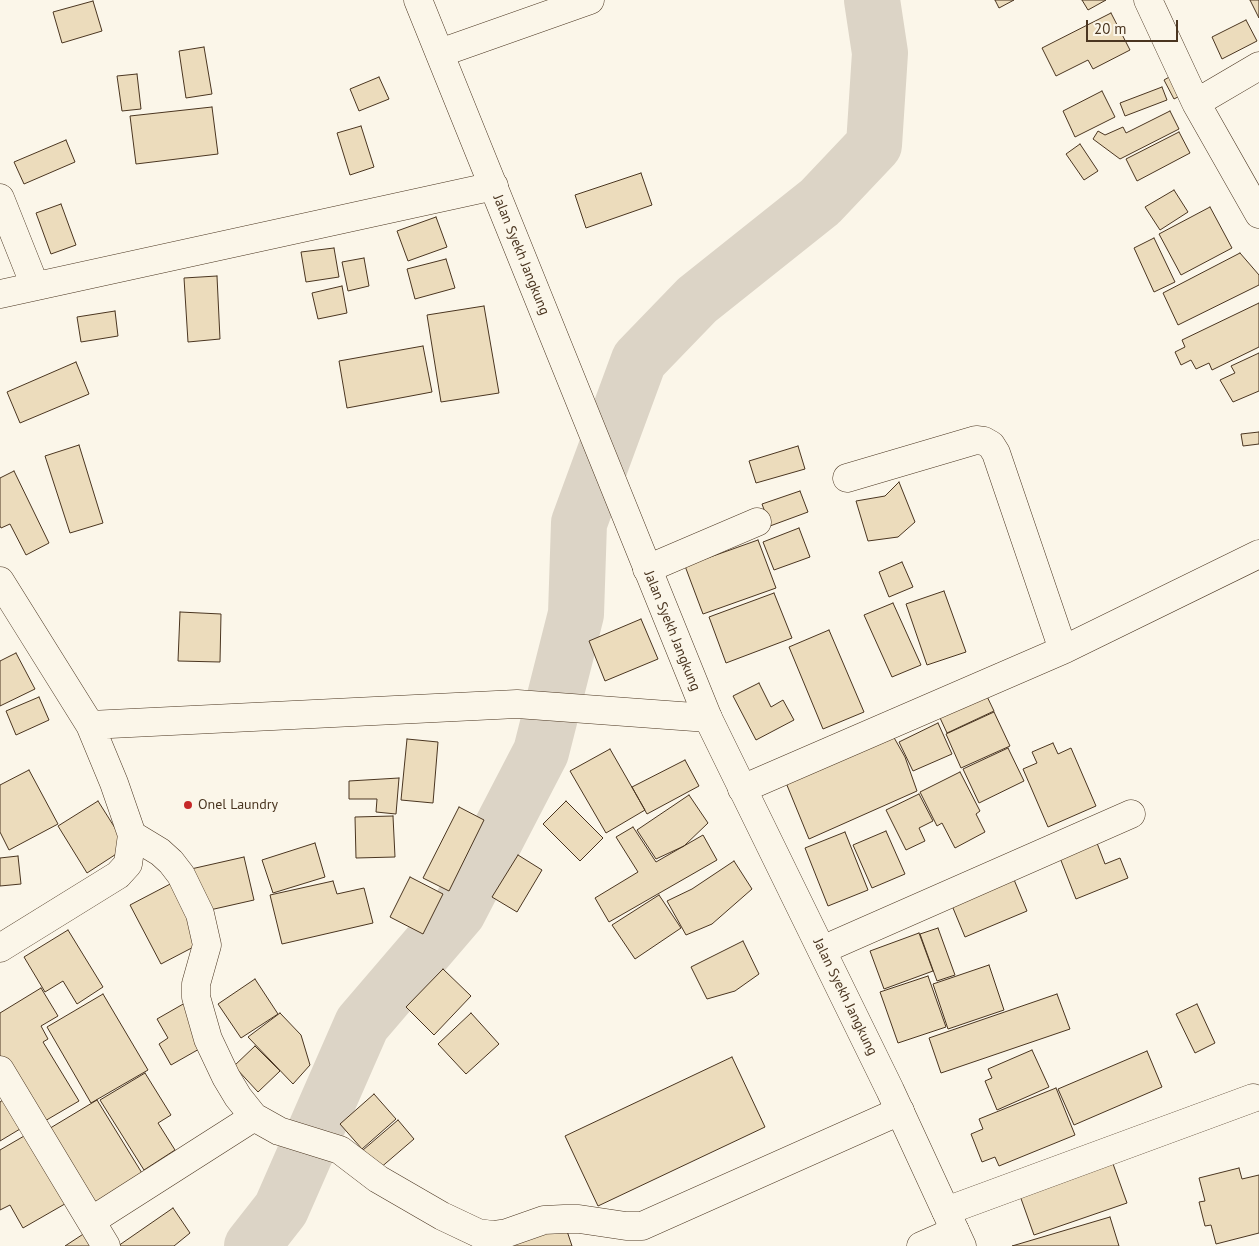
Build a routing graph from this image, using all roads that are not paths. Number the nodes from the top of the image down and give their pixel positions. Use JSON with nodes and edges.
{"nodes":[{"id":1,"x":418,"y":0,"type":"edge"},
{"id":2,"x":590,"y":0,"type":"edge"},
{"id":3,"x":1148,"y":0,"type":"edge"},
{"id":4,"x":440,"y":53,"type":"junction"},
{"id":5,"x":1259,"y":66,"type":"edge"},
{"id":6,"x":1196,"y":103,"type":"junction"},
{"id":7,"x":494,"y":186,"type":"junction"},
{"id":8,"x":0,"y":198,"type":"edge"},
{"id":9,"x":1259,"y":214,"type":"edge"},
{"id":10,"x":35,"y":286,"type":"junction"},
{"id":11,"x":0,"y":294,"type":"edge"},
{"id":12,"x":847,"y":478,"type":"dead end"},
{"id":13,"x":757,"y":522,"type":"dead end"},
{"id":14,"x":1259,"y":554,"type":"edge"},
{"id":15,"x":647,"y":570,"type":"junction"},
{"id":16,"x":0,"y":582,"type":"edge"},
{"id":17,"x":9,"y":616,"type":"edge"},
{"id":18,"x":1063,"y":650,"type":"junction"},
{"id":19,"x":708,"y":718,"type":"junction"},
{"id":20,"x":90,"y":725,"type":"junction"},
{"id":21,"x":742,"y":789,"type":"junction"},
{"id":22,"x":1131,"y":814,"type":"dead end"},
{"id":23,"x":132,"y":835,"type":"junction"},
{"id":24,"x":0,"y":948,"type":"edge"},
{"id":25,"x":822,"y":950,"type":"junction"},
{"id":26,"x":0,"y":1070,"type":"edge"},
{"id":27,"x":1253,"y":1098,"type":"dead end"},
{"id":28,"x":900,"y":1111,"type":"junction"},
{"id":29,"x":254,"y":1117,"type":"junction"},
{"id":30,"x":91,"y":1221,"type":"junction"},
{"id":31,"x":954,"y":1229,"type":"edge"},
{"id":32,"x":106,"y":1246,"type":"edge"},
{"id":33,"x":921,"y":1246,"type":"edge"}],
"edges":[{"from":1,"to":4,"type":"street","name":"Jalan Syekh Jangkung"},
{"from":2,"to":4,"type":"street"},
{"from":3,"to":6,"type":"street"},
{"from":4,"to":7,"type":"street","name":"Jalan Syekh Jangkung"},
{"from":5,"to":6,"type":"street"},
{"from":6,"to":9,"type":"street"},
{"from":7,"to":10,"type":"street"},
{"from":7,"to":15,"type":"street","name":"Jalan Syekh Jangkung"},
{"from":8,"to":10,"type":"street"},
{"from":10,"to":11,"type":"street"},
{"from":12,"to":18,"type":"street"},
{"from":13,"to":15,"type":"street"},
{"from":14,"to":18,"type":"street"},
{"from":15,"to":19,"type":"street","name":"Jalan Syekh Jangkung"},
{"from":16,"to":17,"type":"street"},
{"from":17,"to":20,"type":"street"},
{"from":18,"to":21,"type":"street"},
{"from":19,"to":20,"type":"street"},
{"from":19,"to":21,"type":"street","name":"Jalan Syekh Jangkung"},
{"from":20,"to":23,"type":"street"},
{"from":21,"to":25,"type":"street","name":"Jalan Syekh Jangkung"},
{"from":22,"to":25,"type":"street"},
{"from":23,"to":24,"type":"street"},
{"from":23,"to":29,"type":"street"},
{"from":25,"to":28,"type":"street","name":"Jalan Syekh Jangkung"},
{"from":26,"to":30,"type":"street"},
{"from":27,"to":31,"type":"street"},
{"from":28,"to":29,"type":"street"},
{"from":28,"to":31,"type":"street","name":"Jalan Syekh Jangkung"},
{"from":29,"to":30,"type":"street"},
{"from":30,"to":32,"type":"street"},
{"from":31,"to":33,"type":"street"}]}
